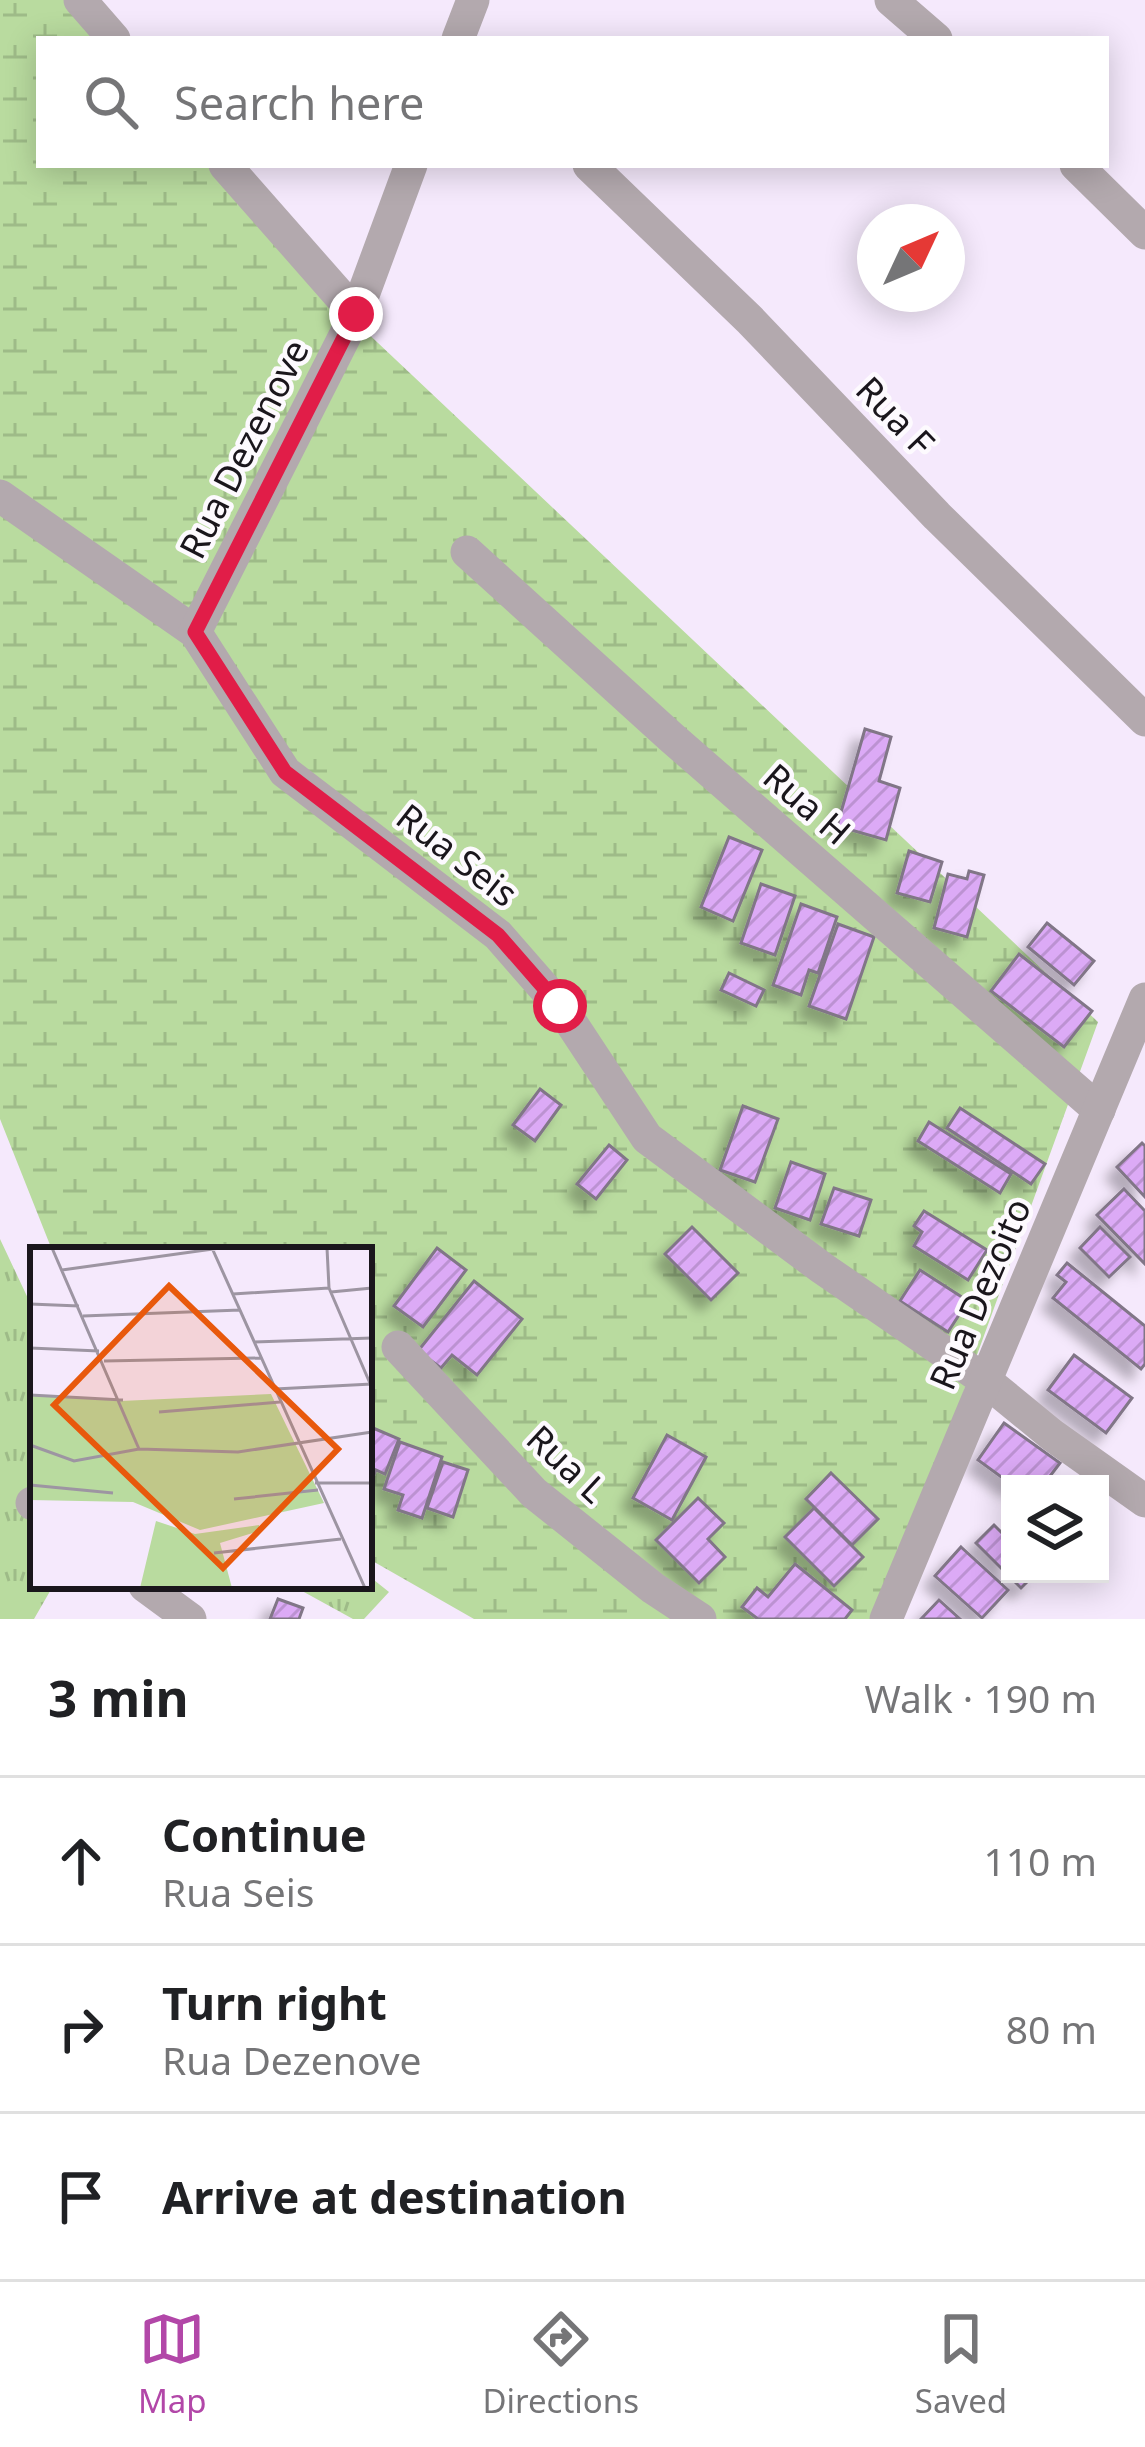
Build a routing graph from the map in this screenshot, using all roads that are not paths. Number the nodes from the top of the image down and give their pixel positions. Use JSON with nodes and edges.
{"nodes":[{"id":1,"x":80,"y":0,"type":"edge"},
{"id":2,"x":473,"y":0,"type":"edge"},
{"id":3,"x":890,"y":0,"type":"edge"},
{"id":4,"x":111,"y":36,"type":"edge"},
{"id":5,"x":459,"y":36,"type":"edge"},
{"id":6,"x":932,"y":36,"type":"edge"},
{"id":7,"x":228,"y":168,"type":"edge"},
{"id":8,"x":410,"y":168,"type":"edge"},
{"id":9,"x":593,"y":168,"type":"edge"},
{"id":10,"x":1079,"y":168,"type":"edge"},
{"id":11,"x":1145,"y":233,"type":"edge"},
{"id":12,"x":356,"y":314,"type":"junction"},
{"id":13,"x":0,"y":496,"type":"edge"},
{"id":14,"x":467,"y":552,"type":"dead end"},
{"id":15,"x":195,"y":632,"type":"junction"},
{"id":16,"x":1145,"y":720,"type":"edge"},
{"id":17,"x":1142,"y":1014,"type":"edge"},
{"id":18,"x":1099,"y":1110,"type":"junction"},
{"id":19,"x":398,"y":1346,"type":"dead end"},
{"id":20,"x":986,"y":1381,"type":"junction"},
{"id":21,"x":1145,"y":1501,"type":"edge"},
{"id":22,"x":149,"y":1589,"type":"edge"},
{"id":23,"x":190,"y":1619,"type":"edge"},
{"id":24,"x":700,"y":1619,"type":"edge"},
{"id":25,"x":886,"y":1619,"type":"edge"}],
"edges":[{"from":1,"to":4,"type":"street"},
{"from":2,"to":5,"type":"street"},
{"from":3,"to":6,"type":"street"},
{"from":7,"to":12,"type":"street"},
{"from":8,"to":12,"type":"street","name":"Rua Dezenove"},
{"from":9,"to":16,"type":"street","name":"Rua F"},
{"from":10,"to":11,"type":"street"},
{"from":12,"to":15,"type":"street","name":"Rua Dezenove"},
{"from":13,"to":15,"type":"street","name":"Rua Seis"},
{"from":14,"to":18,"type":"street","name":"Rua H"},
{"from":15,"to":20,"type":"street","name":"Rua Seis"},
{"from":17,"to":18,"type":"street","name":"Rua Dezoito"},
{"from":18,"to":20,"type":"street","name":"Rua Dezoito"},
{"from":19,"to":24,"type":"street","name":"Rua L"},
{"from":20,"to":21,"type":"street","name":"Rua Seis"},
{"from":20,"to":25,"type":"street","name":"Rua Dezoito"},
{"from":22,"to":23,"type":"street"}]}
